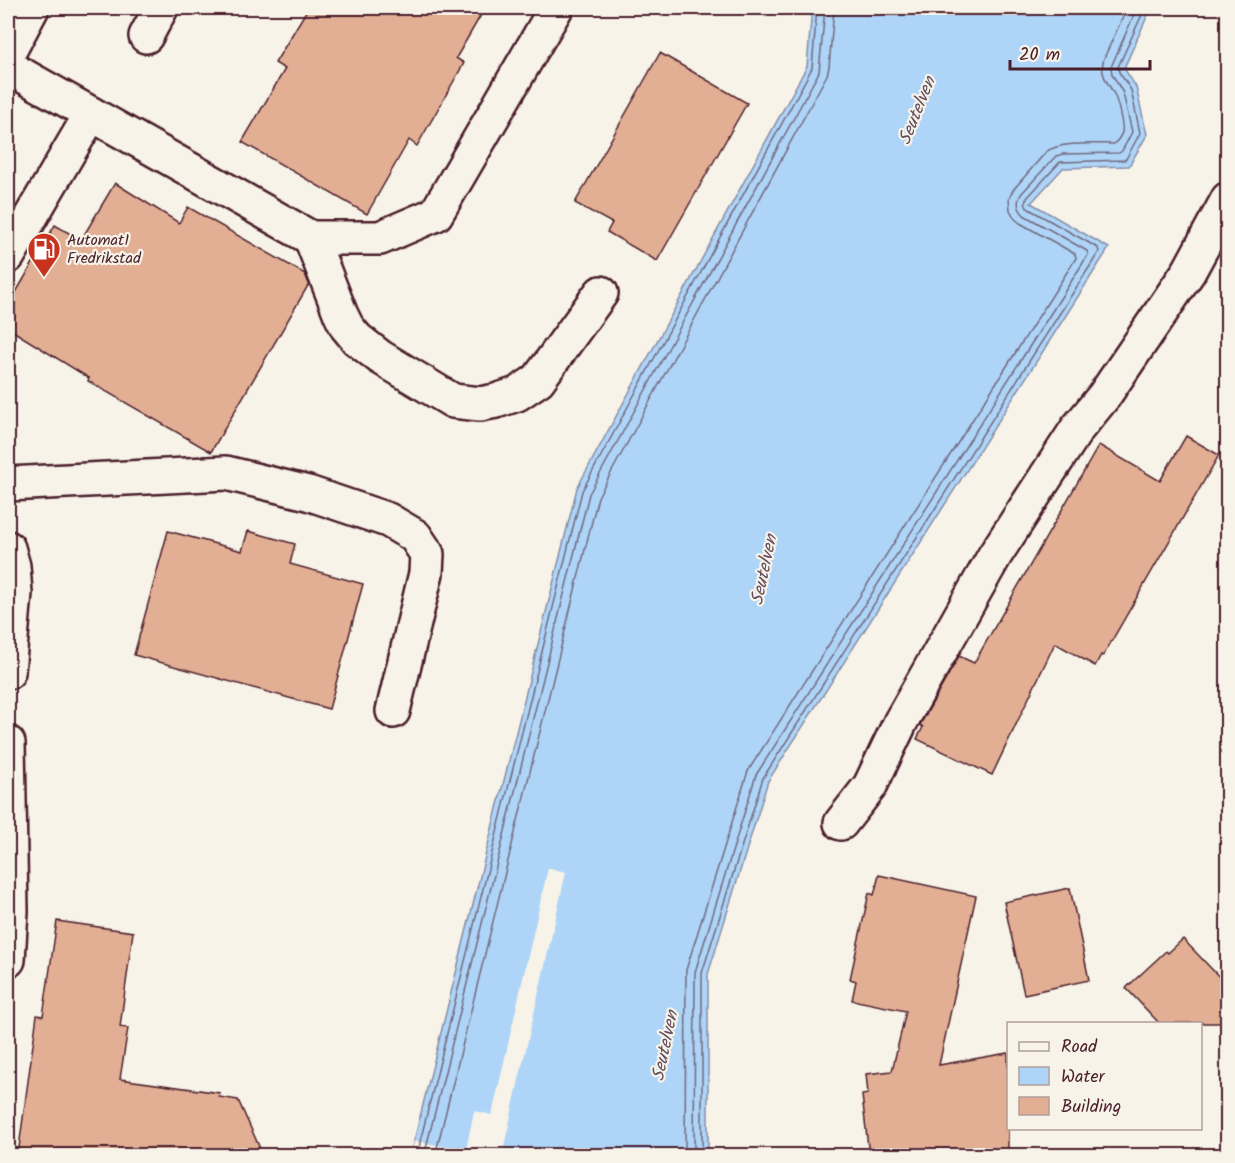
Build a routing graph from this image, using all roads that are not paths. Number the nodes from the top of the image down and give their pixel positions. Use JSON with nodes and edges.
{"nodes":[{"id":1,"x":32,"y":8,"type":"edge"},
{"id":2,"x":161,"y":8,"type":"edge"},
{"id":3,"x":556,"y":8,"type":"edge"},
{"id":4,"x":146,"y":36,"type":"dead end"},
{"id":5,"x":8,"y":53,"type":"edge"},
{"id":6,"x":8,"y":67,"type":"edge"},
{"id":7,"x":91,"y":114,"type":"junction"},
{"id":8,"x":1227,"y":199,"type":"edge"},
{"id":9,"x":311,"y":238,"type":"junction"},
{"id":10,"x":8,"y":256,"type":"edge"},
{"id":11,"x":601,"y":293,"type":"dead end"},
{"id":12,"x":8,"y":484,"type":"edge"},
{"id":13,"x":8,"y":548,"type":"edge"},
{"id":14,"x":8,"y":672,"type":"edge"},
{"id":15,"x":393,"y":711,"type":"dead end"},
{"id":16,"x":8,"y":743,"type":"edge"},
{"id":17,"x":841,"y":824,"type":"dead end"},
{"id":18,"x":8,"y":960,"type":"edge"}],
"edges":[{"from":1,"to":5,"type":"street"},
{"from":2,"to":4,"type":"street"},
{"from":3,"to":9,"type":"street"},
{"from":6,"to":7,"type":"street"},
{"from":7,"to":9,"type":"street"},
{"from":7,"to":10,"type":"street"},
{"from":8,"to":17,"type":"street"},
{"from":9,"to":11,"type":"street"},
{"from":12,"to":15,"type":"street"},
{"from":13,"to":14,"type":"street"},
{"from":16,"to":18,"type":"street"}]}
